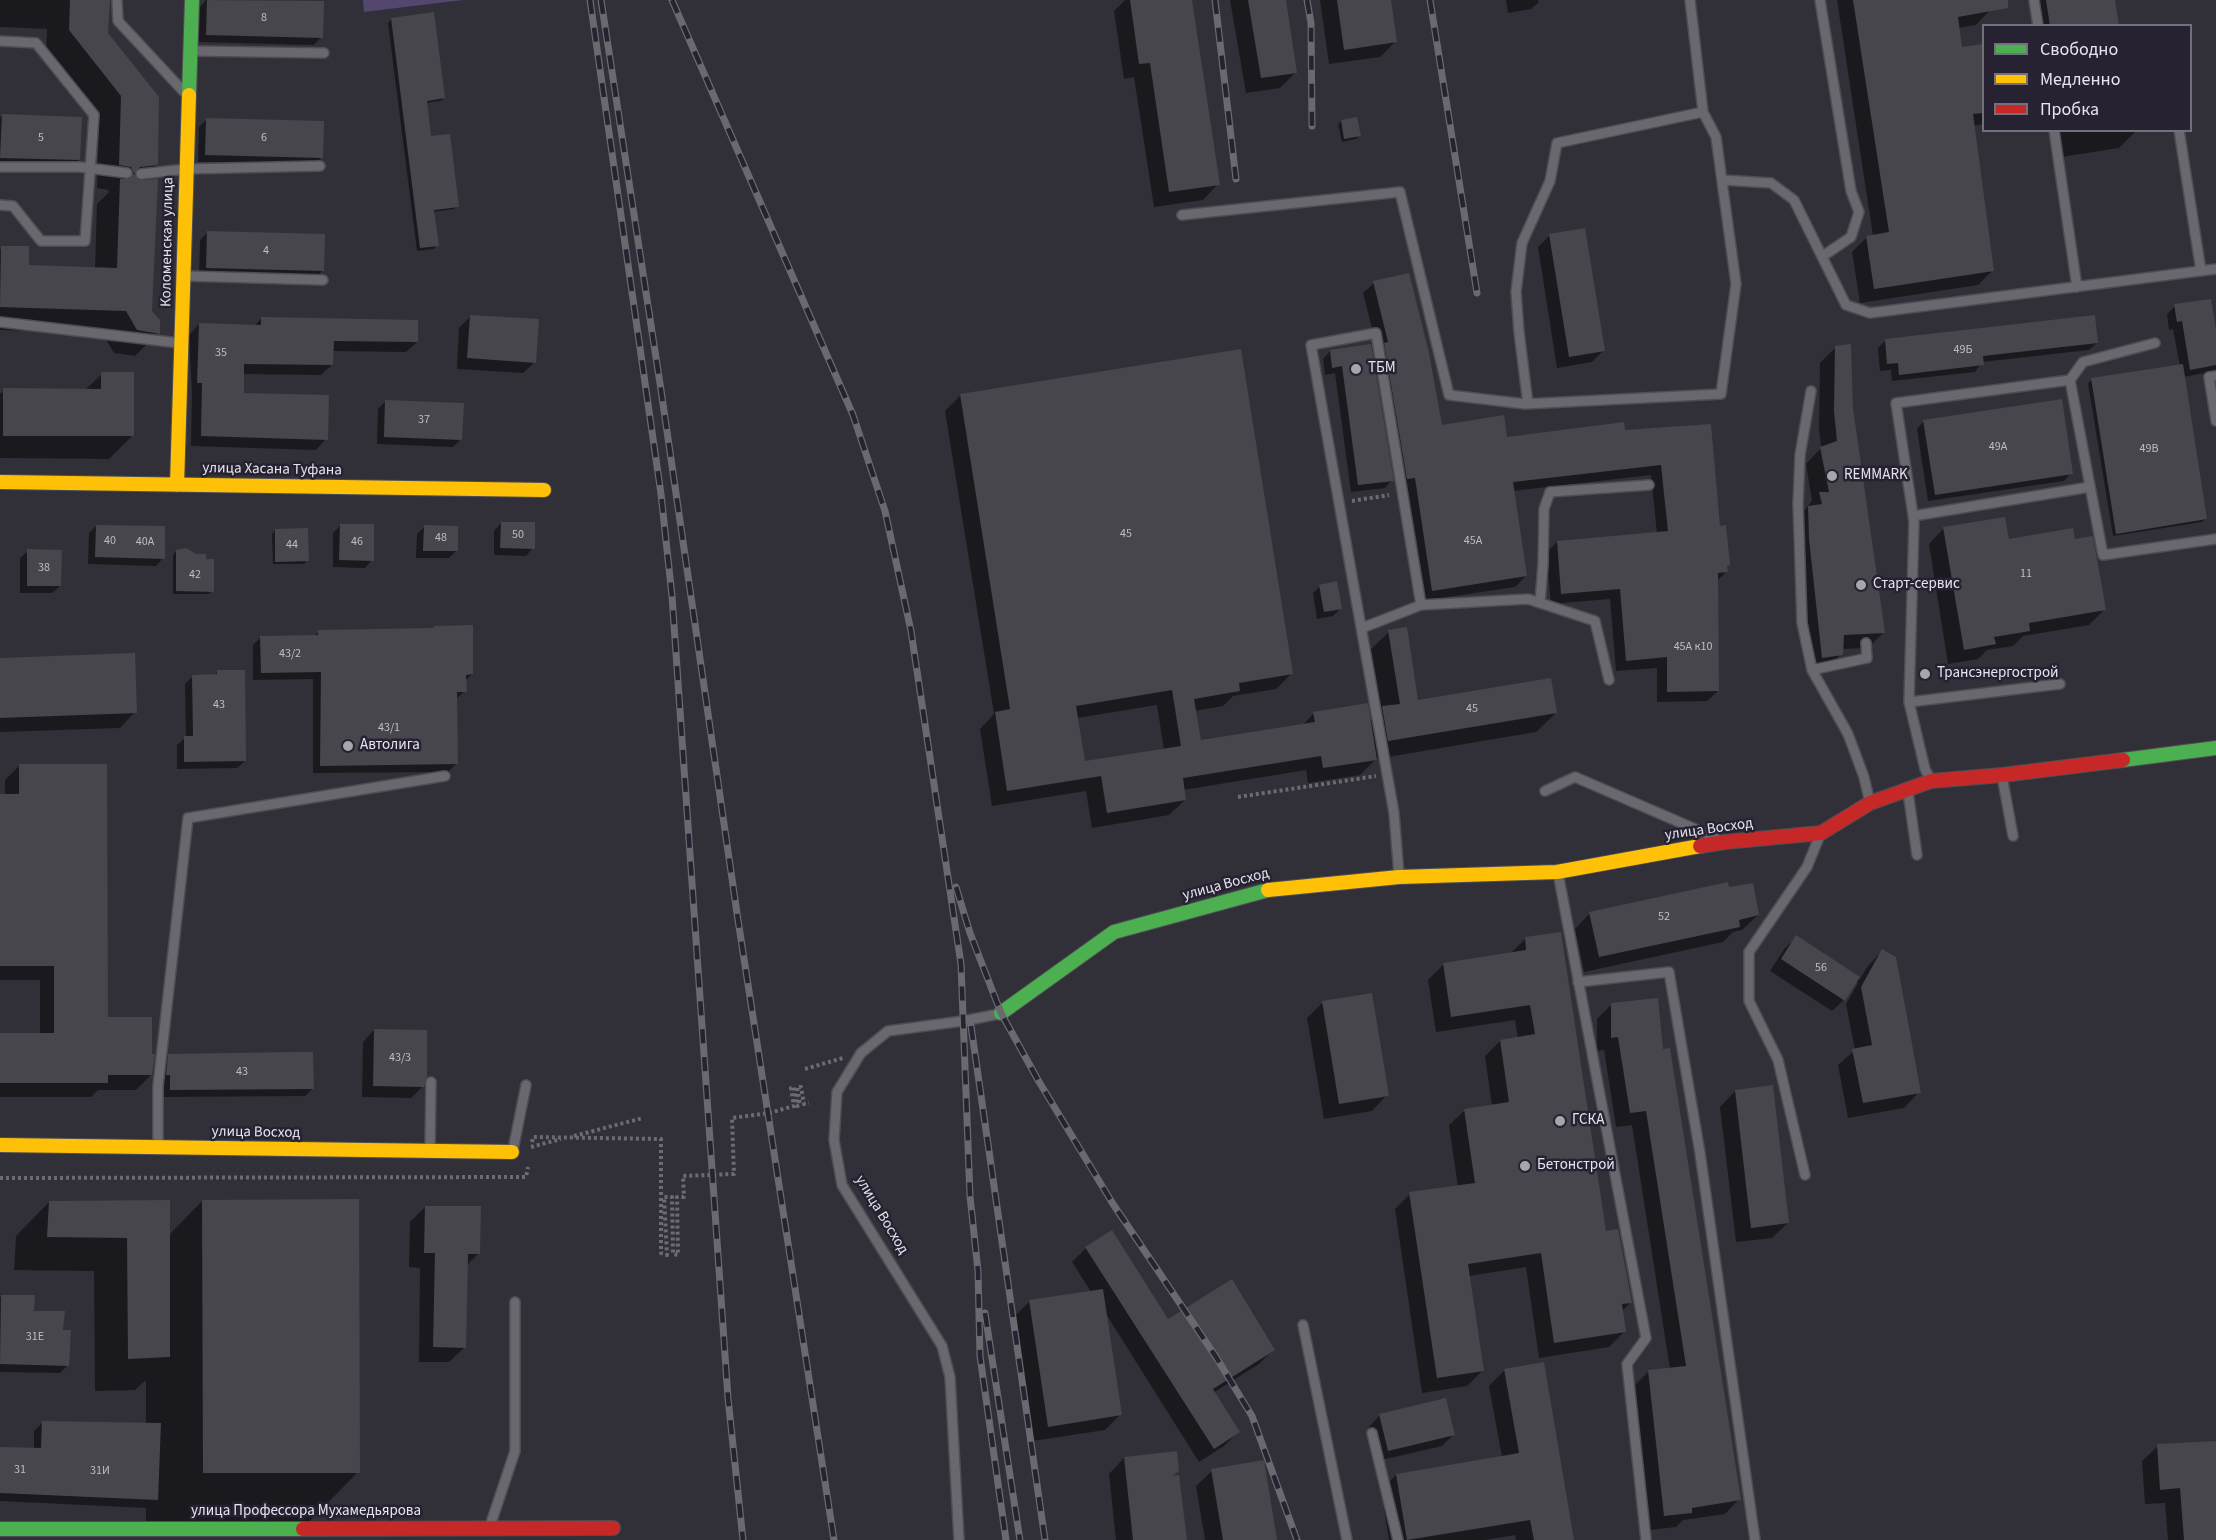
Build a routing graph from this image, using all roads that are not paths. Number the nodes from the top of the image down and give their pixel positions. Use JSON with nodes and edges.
{"nodes":[{"id":1,"x":117,"y":0,"type":"edge"},
{"id":2,"x":192,"y":0,"type":"edge"},
{"id":3,"x":1690,"y":0,"type":"edge"},
{"id":4,"x":1820,"y":0,"type":"edge"},
{"id":5,"x":2034,"y":0,"type":"edge"},
{"id":6,"x":2038,"y":24,"type":"edge"},
{"id":7,"x":0,"y":41,"type":"edge"},
{"id":8,"x":191,"y":51,"type":"junction"},
{"id":9,"x":324,"y":53,"type":"dead end"},
{"id":10,"x":189,"y":97,"type":"junction"},
{"id":11,"x":1702,"y":112,"type":"junction"},
{"id":12,"x":2054,"y":132,"type":"edge"},
{"id":13,"x":2179,"y":132,"type":"edge"},
{"id":14,"x":320,"y":166,"type":"dead end"},
{"id":15,"x":0,"y":167,"type":"edge"},
{"id":16,"x":91,"y":168,"type":"junction"},
{"id":17,"x":186,"y":169,"type":"junction"},
{"id":18,"x":128,"y":173,"type":"dead end"},
{"id":19,"x":141,"y":174,"type":"dead end"},
{"id":20,"x":1722,"y":180,"type":"junction"},
{"id":21,"x":0,"y":205,"type":"edge"},
{"id":22,"x":1182,"y":215,"type":"dead end"},
{"id":23,"x":1823,"y":256,"type":"junction"},
{"id":24,"x":2216,"y":270,"type":"edge"},
{"id":25,"x":2201,"y":271,"type":"junction"},
{"id":26,"x":184,"y":276,"type":"junction"},
{"id":27,"x":322,"y":280,"type":"dead end"},
{"id":28,"x":2077,"y":288,"type":"junction"},
{"id":29,"x":0,"y":322,"type":"edge"},
{"id":30,"x":182,"y":343,"type":"junction"},
{"id":31,"x":2155,"y":343,"type":"dead end"},
{"id":32,"x":2216,"y":376,"type":"edge"},
{"id":33,"x":2070,"y":380,"type":"junction"},
{"id":34,"x":1811,"y":391,"type":"dead end"},
{"id":35,"x":1528,"y":404,"type":"junction"},
{"id":36,"x":2216,"y":421,"type":"edge"},
{"id":37,"x":0,"y":482,"type":"edge"},
{"id":38,"x":177,"y":485,"type":"junction"},
{"id":39,"x":1649,"y":485,"type":"dead end"},
{"id":40,"x":2090,"y":487,"type":"junction"},
{"id":41,"x":544,"y":490,"type":"dead end"},
{"id":42,"x":1913,"y":516,"type":"junction"},
{"id":43,"x":2216,"y":539,"type":"edge"},
{"id":44,"x":1540,"y":603,"type":"junction"},
{"id":45,"x":1421,"y":605,"type":"junction"},
{"id":46,"x":1362,"y":627,"type":"junction"},
{"id":47,"x":1866,"y":643,"type":"dead end"},
{"id":48,"x":1812,"y":670,"type":"junction"},
{"id":49,"x":1609,"y":680,"type":"dead end"},
{"id":50,"x":2060,"y":684,"type":"dead end"},
{"id":51,"x":1909,"y":702,"type":"junction"},
{"id":52,"x":2216,"y":748,"type":"edge"},
{"id":53,"x":445,"y":776,"type":"dead end"},
{"id":54,"x":2002,"y":776,"type":"junction"},
{"id":55,"x":1931,"y":781,"type":"junction"},
{"id":56,"x":1545,"y":790,"type":"dead end"},
{"id":57,"x":1907,"y":790,"type":"junction"},
{"id":58,"x":1870,"y":803,"type":"junction"},
{"id":59,"x":1821,"y":833,"type":"junction"},
{"id":60,"x":2013,"y":836,"type":"dead end"},
{"id":61,"x":1725,"y":842,"type":"junction"},
{"id":62,"x":1917,"y":855,"type":"dead end"},
{"id":63,"x":1557,"y":872,"type":"junction"},
{"id":64,"x":1399,"y":877,"type":"junction"},
{"id":65,"x":1578,"y":982,"type":"junction"},
{"id":66,"x":1001,"y":1013,"type":"joint"},
{"id":67,"x":431,"y":1082,"type":"dead end"},
{"id":68,"x":526,"y":1085,"type":"dead end"},
{"id":69,"x":0,"y":1145,"type":"edge"},
{"id":70,"x":158,"y":1147,"type":"junction"},
{"id":71,"x":430,"y":1151,"type":"junction"},
{"id":72,"x":512,"y":1152,"type":"joint"},
{"id":73,"x":1805,"y":1175,"type":"dead end"},
{"id":74,"x":515,"y":1302,"type":"dead end"},
{"id":75,"x":1303,"y":1325,"type":"dead end"},
{"id":76,"x":1372,"y":1433,"type":"dead end"},
{"id":77,"x":489,"y":1528,"type":"junction"},
{"id":78,"x":613,"y":1528,"type":"dead end"},
{"id":79,"x":0,"y":1529,"type":"edge"},
{"id":80,"x":72,"y":1534,"type":"edge"},
{"id":81,"x":430,"y":1534,"type":"edge"},
{"id":82,"x":959,"y":1540,"type":"edge"},
{"id":83,"x":1347,"y":1540,"type":"edge"},
{"id":84,"x":1398,"y":1540,"type":"edge"},
{"id":85,"x":1646,"y":1540,"type":"edge"},
{"id":86,"x":1755,"y":1540,"type":"edge"}],
"edges":[{"from":1,"to":10,"type":"lane"},
{"from":2,"to":8,"type":"street","name":"Коломенская улица"},
{"from":3,"to":11,"type":"lane"},
{"from":4,"to":23,"type":"lane"},
{"from":5,"to":6,"type":"lane"},
{"from":7,"to":16,"type":"lane"},
{"from":8,"to":9,"type":"lane"},
{"from":8,"to":10,"type":"street","name":"Коломенская улица"},
{"from":10,"to":17,"type":"street","name":"Коломенская улица"},
{"from":11,"to":20,"type":"lane"},
{"from":11,"to":35,"type":"lane"},
{"from":12,"to":28,"type":"lane"},
{"from":13,"to":25,"type":"lane"},
{"from":14,"to":17,"type":"lane"},
{"from":15,"to":16,"type":"lane"},
{"from":16,"to":18,"type":"lane"},
{"from":16,"to":21,"type":"lane"},
{"from":17,"to":19,"type":"lane"},
{"from":17,"to":26,"type":"street","name":"Коломенская улица"},
{"from":20,"to":23,"type":"lane"},
{"from":20,"to":35,"type":"lane"},
{"from":22,"to":35,"type":"lane"},
{"from":23,"to":28,"type":"lane"},
{"from":24,"to":25,"type":"lane"},
{"from":25,"to":28,"type":"lane"},
{"from":26,"to":27,"type":"lane"},
{"from":26,"to":30,"type":"street","name":"Коломенская улица"},
{"from":29,"to":30,"type":"lane"},
{"from":30,"to":38,"type":"street","name":"Коломенская улица"},
{"from":31,"to":33,"type":"lane"},
{"from":32,"to":36,"type":"lane"},
{"from":33,"to":40,"type":"lane"},
{"from":33,"to":42,"type":"lane"},
{"from":34,"to":48,"type":"lane"},
{"from":37,"to":38,"type":"street","name":"улица Хасана Туфана"},
{"from":38,"to":41,"type":"street","name":"улица Хасана Туфана"},
{"from":39,"to":44,"type":"lane"},
{"from":40,"to":42,"type":"lane"},
{"from":40,"to":43,"type":"lane"},
{"from":42,"to":51,"type":"lane"},
{"from":44,"to":45,"type":"lane"},
{"from":44,"to":49,"type":"lane"},
{"from":45,"to":46,"type":"lane"},
{"from":45,"to":46,"type":"lane"},
{"from":46,"to":64,"type":"lane"},
{"from":47,"to":48,"type":"lane"},
{"from":48,"to":58,"type":"lane"},
{"from":50,"to":51,"type":"lane"},
{"from":51,"to":55,"type":"lane"},
{"from":52,"to":54,"type":"street","name":"улица Восход"},
{"from":53,"to":70,"type":"lane"},
{"from":54,"to":55,"type":"street","name":"улица Восход"},
{"from":54,"to":60,"type":"lane"},
{"from":55,"to":57,"type":"street","name":"улица Восход"},
{"from":56,"to":61,"type":"lane"},
{"from":57,"to":58,"type":"street","name":"улица Восход"},
{"from":57,"to":62,"type":"lane"},
{"from":58,"to":59,"type":"street","name":"улица Восход"},
{"from":59,"to":61,"type":"street","name":"улица Восход"},
{"from":59,"to":73,"type":"lane"},
{"from":61,"to":63,"type":"street","name":"улица Восход"},
{"from":63,"to":64,"type":"street","name":"улица Восход"},
{"from":63,"to":65,"type":"lane"},
{"from":64,"to":66,"type":"street","name":"улица Восход"},
{"from":65,"to":85,"type":"lane"},
{"from":65,"to":86,"type":"lane"},
{"from":66,"to":82,"type":"lane","name":"улица Восход"},
{"from":67,"to":71,"type":"lane"},
{"from":68,"to":72,"type":"lane"},
{"from":69,"to":70,"type":"street","name":"улица Восход"},
{"from":70,"to":71,"type":"street","name":"улица Восход"},
{"from":71,"to":72,"type":"street","name":"улица Восход"},
{"from":74,"to":77,"type":"lane"},
{"from":75,"to":83,"type":"lane"},
{"from":76,"to":84,"type":"lane"},
{"from":77,"to":78,"type":"street","name":"улица Профессора Мухамедьярова"},
{"from":77,"to":81,"type":"street","name":"улица Профессора Мухамедьярова"},
{"from":79,"to":80,"type":"street","name":"улица Профессора Мухамедьярова"},
{"from":80,"to":81,"type":"street","name":"улица Профессора Мухамедьярова"}]}
